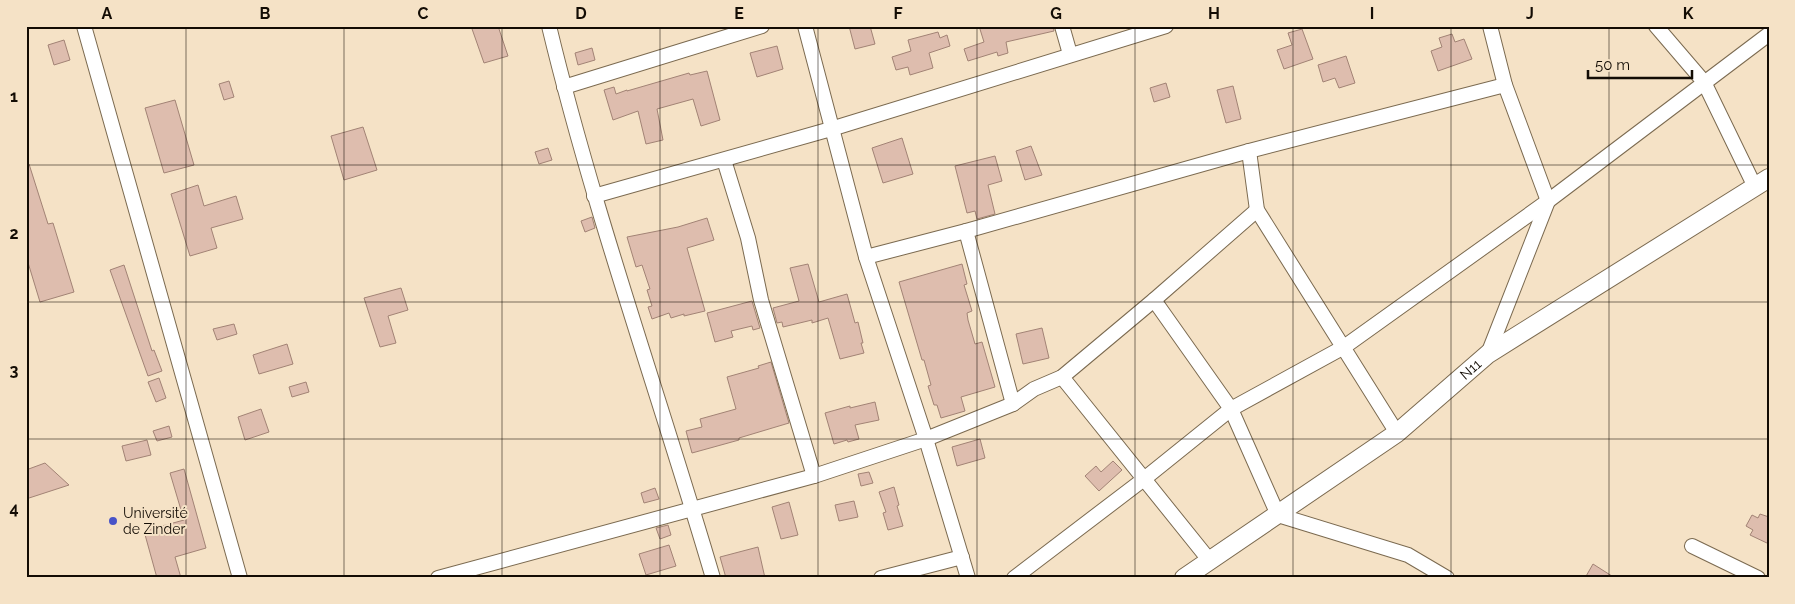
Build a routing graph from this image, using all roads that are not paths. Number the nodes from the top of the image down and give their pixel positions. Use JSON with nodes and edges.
{"nodes":[{"id":1,"x":84,"y":26,"type":"edge"},
{"id":2,"x":549,"y":26,"type":"edge"},
{"id":3,"x":762,"y":26,"type":"edge"},
{"id":4,"x":804,"y":26,"type":"edge"},
{"id":5,"x":1062,"y":26,"type":"edge"},
{"id":6,"x":1166,"y":26,"type":"edge"},
{"id":7,"x":1490,"y":26,"type":"edge"},
{"id":8,"x":1656,"y":26,"type":"edge"},
{"id":9,"x":1769,"y":34,"type":"edge"},
{"id":10,"x":1070,"y":54,"type":"junction"},
{"id":11,"x":1704,"y":82,"type":"junction"},
{"id":12,"x":1505,"y":85,"type":"junction"},
{"id":13,"x":564,"y":87,"type":"junction"},
{"id":14,"x":831,"y":129,"type":"junction"},
{"id":15,"x":1249,"y":151,"type":"junction"},
{"id":16,"x":724,"y":160,"type":"junction"},
{"id":17,"x":1762,"y":182,"type":"edge"},
{"id":18,"x":594,"y":196,"type":"junction"},
{"id":19,"x":1548,"y":201,"type":"junction"},
{"id":20,"x":1257,"y":210,"type":"junction"},
{"id":21,"x":966,"y":231,"type":"junction"},
{"id":22,"x":866,"y":257,"type":"junction"},
{"id":23,"x":1154,"y":300,"type":"junction"},
{"id":24,"x":1344,"y":347,"type":"junction"},
{"id":25,"x":1488,"y":354,"type":"junction"},
{"id":26,"x":1062,"y":377,"type":"junction"},
{"id":27,"x":1014,"y":404,"type":"junction"},
{"id":28,"x":1231,"y":409,"type":"junction"},
{"id":29,"x":1397,"y":433,"type":"junction"},
{"id":30,"x":926,"y":439,"type":"junction"},
{"id":31,"x":814,"y":476,"type":"junction"},
{"id":32,"x":1144,"y":479,"type":"junction"},
{"id":33,"x":693,"y":509,"type":"junction"},
{"id":34,"x":1278,"y":514,"type":"junction"},
{"id":35,"x":1692,"y":546,"type":"dead end"},
{"id":36,"x":962,"y":556,"type":"junction"},
{"id":37,"x":1210,"y":561,"type":"junction"},
{"id":38,"x":240,"y":578,"type":"edge"},
{"id":39,"x":438,"y":578,"type":"edge"},
{"id":40,"x":713,"y":578,"type":"edge"},
{"id":41,"x":881,"y":578,"type":"edge"},
{"id":42,"x":968,"y":578,"type":"edge"},
{"id":43,"x":1014,"y":578,"type":"edge"},
{"id":44,"x":1184,"y":578,"type":"edge"},
{"id":45,"x":1447,"y":578,"type":"edge"},
{"id":46,"x":1758,"y":578,"type":"edge"}],
"edges":[{"from":1,"to":38,"type":"street"},
{"from":2,"to":13,"type":"street"},
{"from":3,"to":13,"type":"street"},
{"from":4,"to":14,"type":"street"},
{"from":5,"to":10,"type":"street"},
{"from":6,"to":10,"type":"street"},
{"from":7,"to":12,"type":"street"},
{"from":8,"to":11,"type":"street"},
{"from":9,"to":11,"type":"street"},
{"from":10,"to":14,"type":"street"},
{"from":11,"to":17,"type":"street"},
{"from":11,"to":19,"type":"street"},
{"from":12,"to":15,"type":"street"},
{"from":12,"to":19,"type":"street"},
{"from":13,"to":18,"type":"street"},
{"from":14,"to":16,"type":"street"},
{"from":14,"to":22,"type":"street"},
{"from":15,"to":20,"type":"street"},
{"from":15,"to":21,"type":"street"},
{"from":16,"to":18,"type":"street"},
{"from":16,"to":31,"type":"street"},
{"from":17,"to":25,"type":"main road","name":"N11"},
{"from":18,"to":33,"type":"street"},
{"from":19,"to":24,"type":"street"},
{"from":19,"to":25,"type":"street"},
{"from":20,"to":23,"type":"street"},
{"from":20,"to":24,"type":"street"},
{"from":21,"to":22,"type":"street"},
{"from":21,"to":27,"type":"street"},
{"from":22,"to":30,"type":"street"},
{"from":23,"to":26,"type":"street"},
{"from":23,"to":28,"type":"street"},
{"from":24,"to":28,"type":"street"},
{"from":24,"to":29,"type":"street"},
{"from":25,"to":29,"type":"main road","name":"N11"},
{"from":26,"to":27,"type":"street"},
{"from":26,"to":32,"type":"street"},
{"from":27,"to":30,"type":"street"},
{"from":28,"to":32,"type":"street"},
{"from":28,"to":34,"type":"street"},
{"from":29,"to":34,"type":"main road","name":"N11"},
{"from":30,"to":31,"type":"street"},
{"from":30,"to":36,"type":"street"},
{"from":31,"to":33,"type":"street"},
{"from":32,"to":37,"type":"street"},
{"from":32,"to":43,"type":"street"},
{"from":33,"to":39,"type":"street"},
{"from":33,"to":40,"type":"street"},
{"from":34,"to":37,"type":"main road","name":"N11"},
{"from":34,"to":45,"type":"street"},
{"from":35,"to":46,"type":"street"},
{"from":36,"to":41,"type":"street"},
{"from":36,"to":42,"type":"street"},
{"from":37,"to":44,"type":"main road","name":"N11"}]}
